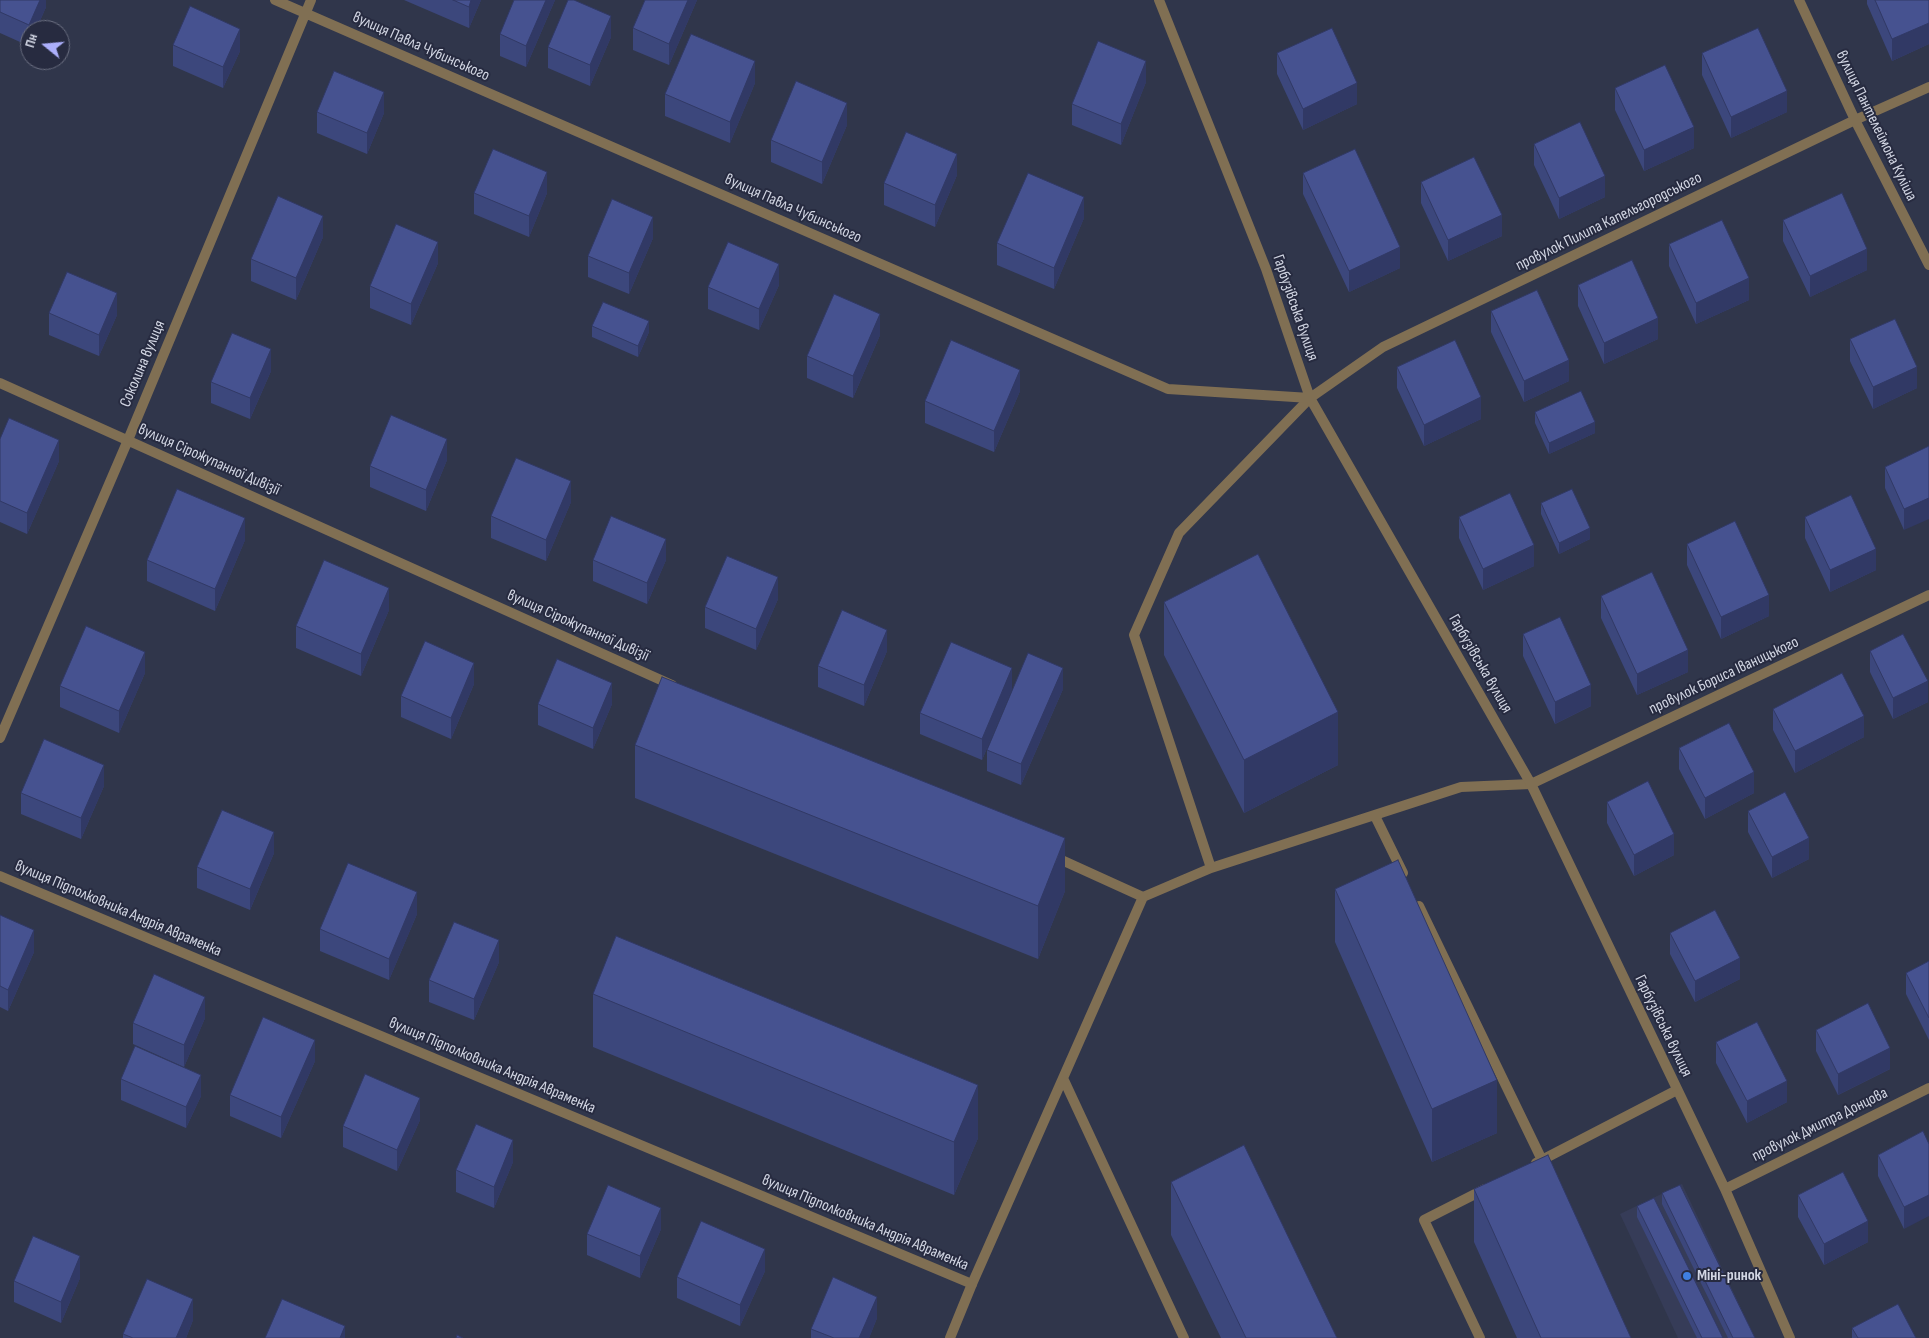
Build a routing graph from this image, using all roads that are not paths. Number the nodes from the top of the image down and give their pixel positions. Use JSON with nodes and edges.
{"nodes":[{"id":1,"x":276,"y":0,"type":"edge"},
{"id":2,"x":311,"y":0,"type":"edge"},
{"id":3,"x":1159,"y":0,"type":"edge"},
{"id":4,"x":1799,"y":0,"type":"edge"},
{"id":5,"x":305,"y":13,"type":"junction"},
{"id":6,"x":1929,"y":87,"type":"edge"},
{"id":7,"x":1855,"y":120,"type":"junction"},
{"id":8,"x":1929,"y":265,"type":"edge"},
{"id":9,"x":0,"y":383,"type":"edge"},
{"id":10,"x":1310,"y":398,"type":"junction"},
{"id":11,"x":128,"y":440,"type":"junction"},
{"id":12,"x":1929,"y":596,"type":"edge"},
{"id":13,"x":681,"y":689,"type":"edge"},
{"id":14,"x":0,"y":738,"type":"edge"},
{"id":15,"x":1531,"y":784,"type":"junction"},
{"id":16,"x":1375,"y":816,"type":"junction"},
{"id":17,"x":1044,"y":852,"type":"edge"},
{"id":18,"x":1211,"y":868,"type":"junction"},
{"id":19,"x":0,"y":876,"type":"edge"},
{"id":20,"x":1144,"y":897,"type":"junction"},
{"id":21,"x":1063,"y":1078,"type":"junction"},
{"id":22,"x":1929,"y":1088,"type":"edge"},
{"id":23,"x":1677,"y":1090,"type":"junction"},
{"id":24,"x":1542,"y":1160,"type":"junction"},
{"id":25,"x":1525,"y":1168,"type":"edge"},
{"id":26,"x":1492,"y":1185,"type":"edge"},
{"id":27,"x":1725,"y":1189,"type":"junction"},
{"id":28,"x":972,"y":1284,"type":"junction"},
{"id":29,"x":950,"y":1338,"type":"edge"},
{"id":30,"x":1184,"y":1338,"type":"edge"},
{"id":31,"x":1480,"y":1338,"type":"edge"},
{"id":32,"x":1790,"y":1338,"type":"edge"}],
"edges":[{"from":1,"to":5,"type":"street","name":"вулиця Павла Чубинського"},
{"from":2,"to":5,"type":"street","name":"Соколина вулиця"},
{"from":3,"to":10,"type":"street","name":"Гарбузівська вулиця"},
{"from":4,"to":7,"type":"street","name":"вулиця Пантелеймона Куліша"},
{"from":5,"to":10,"type":"street","name":"вулиця Павла Чубинського"},
{"from":5,"to":11,"type":"street","name":"Соколина вулиця"},
{"from":6,"to":7,"type":"street","name":"провулок Пилипа Капельгородського"},
{"from":7,"to":8,"type":"street","name":"вулиця Пантелеймона Куліша"},
{"from":7,"to":10,"type":"street","name":"провулок Пилипа Капельгородського"},
{"from":9,"to":11,"type":"street","name":"вулиця Сірожупанної Дивізії"},
{"from":10,"to":15,"type":"street","name":"Гарбузівська вулиця"},
{"from":10,"to":18,"type":"street","name":"провулок Пилипа Капельгородського"},
{"from":11,"to":13,"type":"street","name":"вулиця Сірожупанної Дивізії"},
{"from":11,"to":14,"type":"street","name":"Соколина вулиця"},
{"from":12,"to":15,"type":"street","name":"провулок Бориса Іваницького"},
{"from":15,"to":16,"type":"street"},
{"from":15,"to":23,"type":"street","name":"Гарбузівська вулиця"},
{"from":16,"to":18,"type":"street"},
{"from":16,"to":24,"type":"street"},
{"from":17,"to":20,"type":"street"},
{"from":18,"to":20,"type":"street"},
{"from":19,"to":28,"type":"street","name":"вулиця Підполковника Андрія Авраменка"},
{"from":20,"to":21,"type":"street"},
{"from":21,"to":28,"type":"street"},
{"from":21,"to":30,"type":"street"},
{"from":22,"to":27,"type":"street","name":"провулок Дмитра Донцова"},
{"from":23,"to":24,"type":"street"},
{"from":23,"to":27,"type":"street","name":"Гарбузівська вулиця"},
{"from":24,"to":25,"type":"street"},
{"from":26,"to":31,"type":"street"},
{"from":27,"to":32,"type":"street","name":"Гарбузівська вулиця"},
{"from":28,"to":29,"type":"street"}]}
